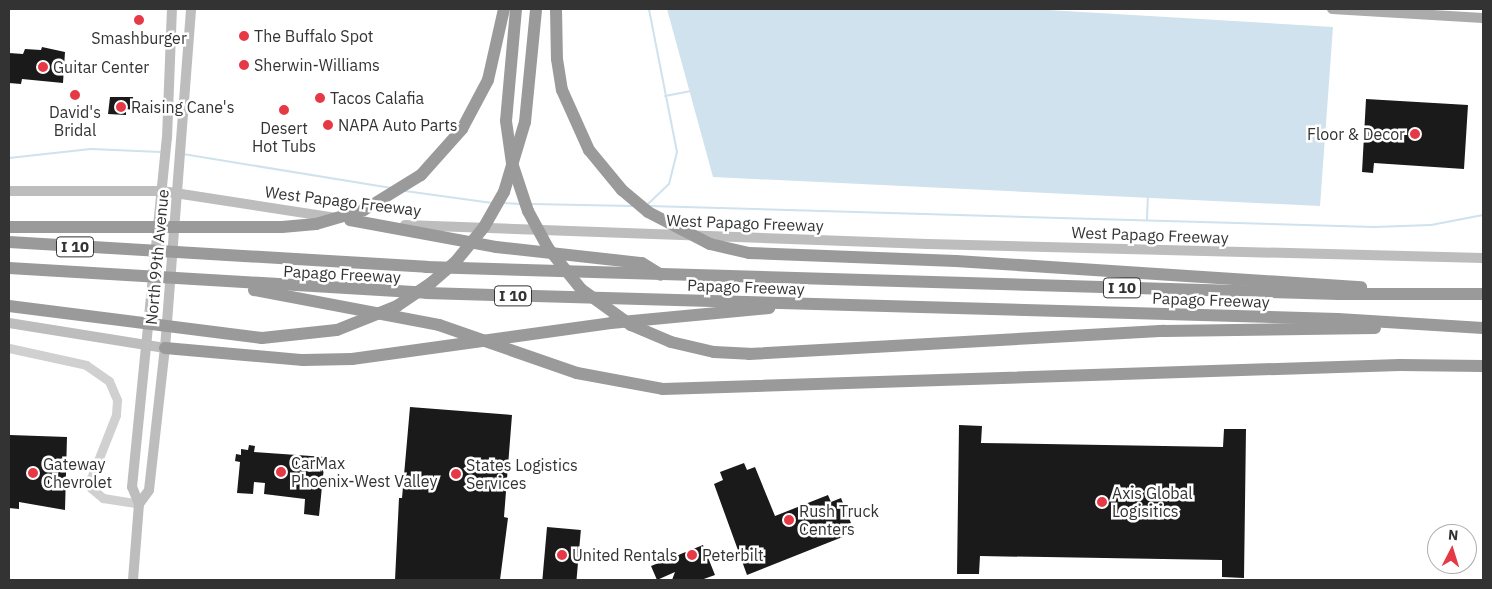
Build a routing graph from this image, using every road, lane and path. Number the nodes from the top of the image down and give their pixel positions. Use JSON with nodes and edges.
{"nodes":[{"id":1,"x":172,"y":9,"type":"edge"},
{"id":2,"x":191,"y":9,"type":"edge"},
{"id":3,"x":504,"y":9,"type":"edge"},
{"id":4,"x":516,"y":9,"type":"edge"},
{"id":5,"x":536,"y":9,"type":"edge"},
{"id":6,"x":556,"y":9,"type":"edge"},
{"id":7,"x":1332,"y":9,"type":"edge"},
{"id":8,"x":1483,"y":18,"type":"edge"},
{"id":9,"x":162,"y":191,"type":"junction"},
{"id":10,"x":9,"y":192,"type":"edge"},
{"id":11,"x":178,"y":193,"type":"junction"},
{"id":12,"x":350,"y":220,"type":"junction"},
{"id":13,"x":9,"y":227,"type":"edge"},
{"id":14,"x":9,"y":242,"type":"edge"},
{"id":15,"x":1483,"y":258,"type":"edge"},
{"id":16,"x":9,"y":268,"type":"edge"},
{"id":17,"x":660,"y":275,"type":"junction"},
{"id":18,"x":242,"y":285,"type":"junction"},
{"id":19,"x":1421,"y":293,"type":"junction"},
{"id":20,"x":1483,"y":294,"type":"edge"},
{"id":21,"x":783,"y":304,"type":"junction"},
{"id":22,"x":9,"y":306,"type":"edge"},
{"id":23,"x":9,"y":323,"type":"edge"},
{"id":24,"x":1419,"y":325,"type":"junction"},
{"id":25,"x":1483,"y":328,"type":"edge"},
{"id":26,"x":147,"y":346,"type":"junction"},
{"id":27,"x":9,"y":348,"type":"edge"},
{"id":28,"x":165,"y":348,"type":"junction"},
{"id":29,"x":1483,"y":366,"type":"edge"},
{"id":30,"x":139,"y":504,"type":"junction"},
{"id":31,"x":133,"y":580,"type":"edge"}],
"edges":[{"from":1,"to":9,"type":"main road","name":"North 99th Avenue"},
{"from":2,"to":11,"type":"main road","name":"North 99th Avenue"},
{"from":3,"to":13,"type":"highway"},
{"from":4,"to":24,"type":"highway"},
{"from":5,"to":22,"type":"highway"},
{"from":6,"to":19,"type":"highway"},
{"from":7,"to":8,"type":"main road"},
{"from":9,"to":10,"type":"main road","name":"West Papago Freeway"},
{"from":9,"to":11,"type":"main road","name":"West Papago Freeway"},
{"from":9,"to":26,"type":"main road","name":"North 99th Avenue"},
{"from":11,"to":12,"type":"main road","name":"West Papago Freeway"},
{"from":11,"to":28,"type":"main road","name":"North 99th Avenue"},
{"from":12,"to":15,"type":"main road","name":"West Papago Freeway"},
{"from":12,"to":17,"type":"highway"},
{"from":14,"to":17,"type":"highway","name":"Papago Freeway","number":"I 10"},
{"from":16,"to":18,"type":"highway","name":"Papago Freeway","number":"I 10"},
{"from":17,"to":19,"type":"highway","name":"Papago Freeway","number":"I 10"},
{"from":18,"to":21,"type":"highway","name":"Papago Freeway","number":"I 10"},
{"from":18,"to":29,"type":"highway"},
{"from":19,"to":20,"type":"highway","name":"Papago Freeway","number":"I 10"},
{"from":21,"to":24,"type":"highway","name":"Papago Freeway","number":"I 10"},
{"from":21,"to":28,"type":"highway"},
{"from":23,"to":26,"type":"main road"},
{"from":24,"to":25,"type":"highway","name":"Papago Freeway","number":"I 10"},
{"from":26,"to":28,"type":"main road"},
{"from":26,"to":30,"type":"main road","name":"North 99th Avenue"},
{"from":27,"to":30,"type":"street"},
{"from":28,"to":30,"type":"main road","name":"North 99th Avenue"},
{"from":30,"to":31,"type":"main road","name":"North 99th Avenue"}]}
